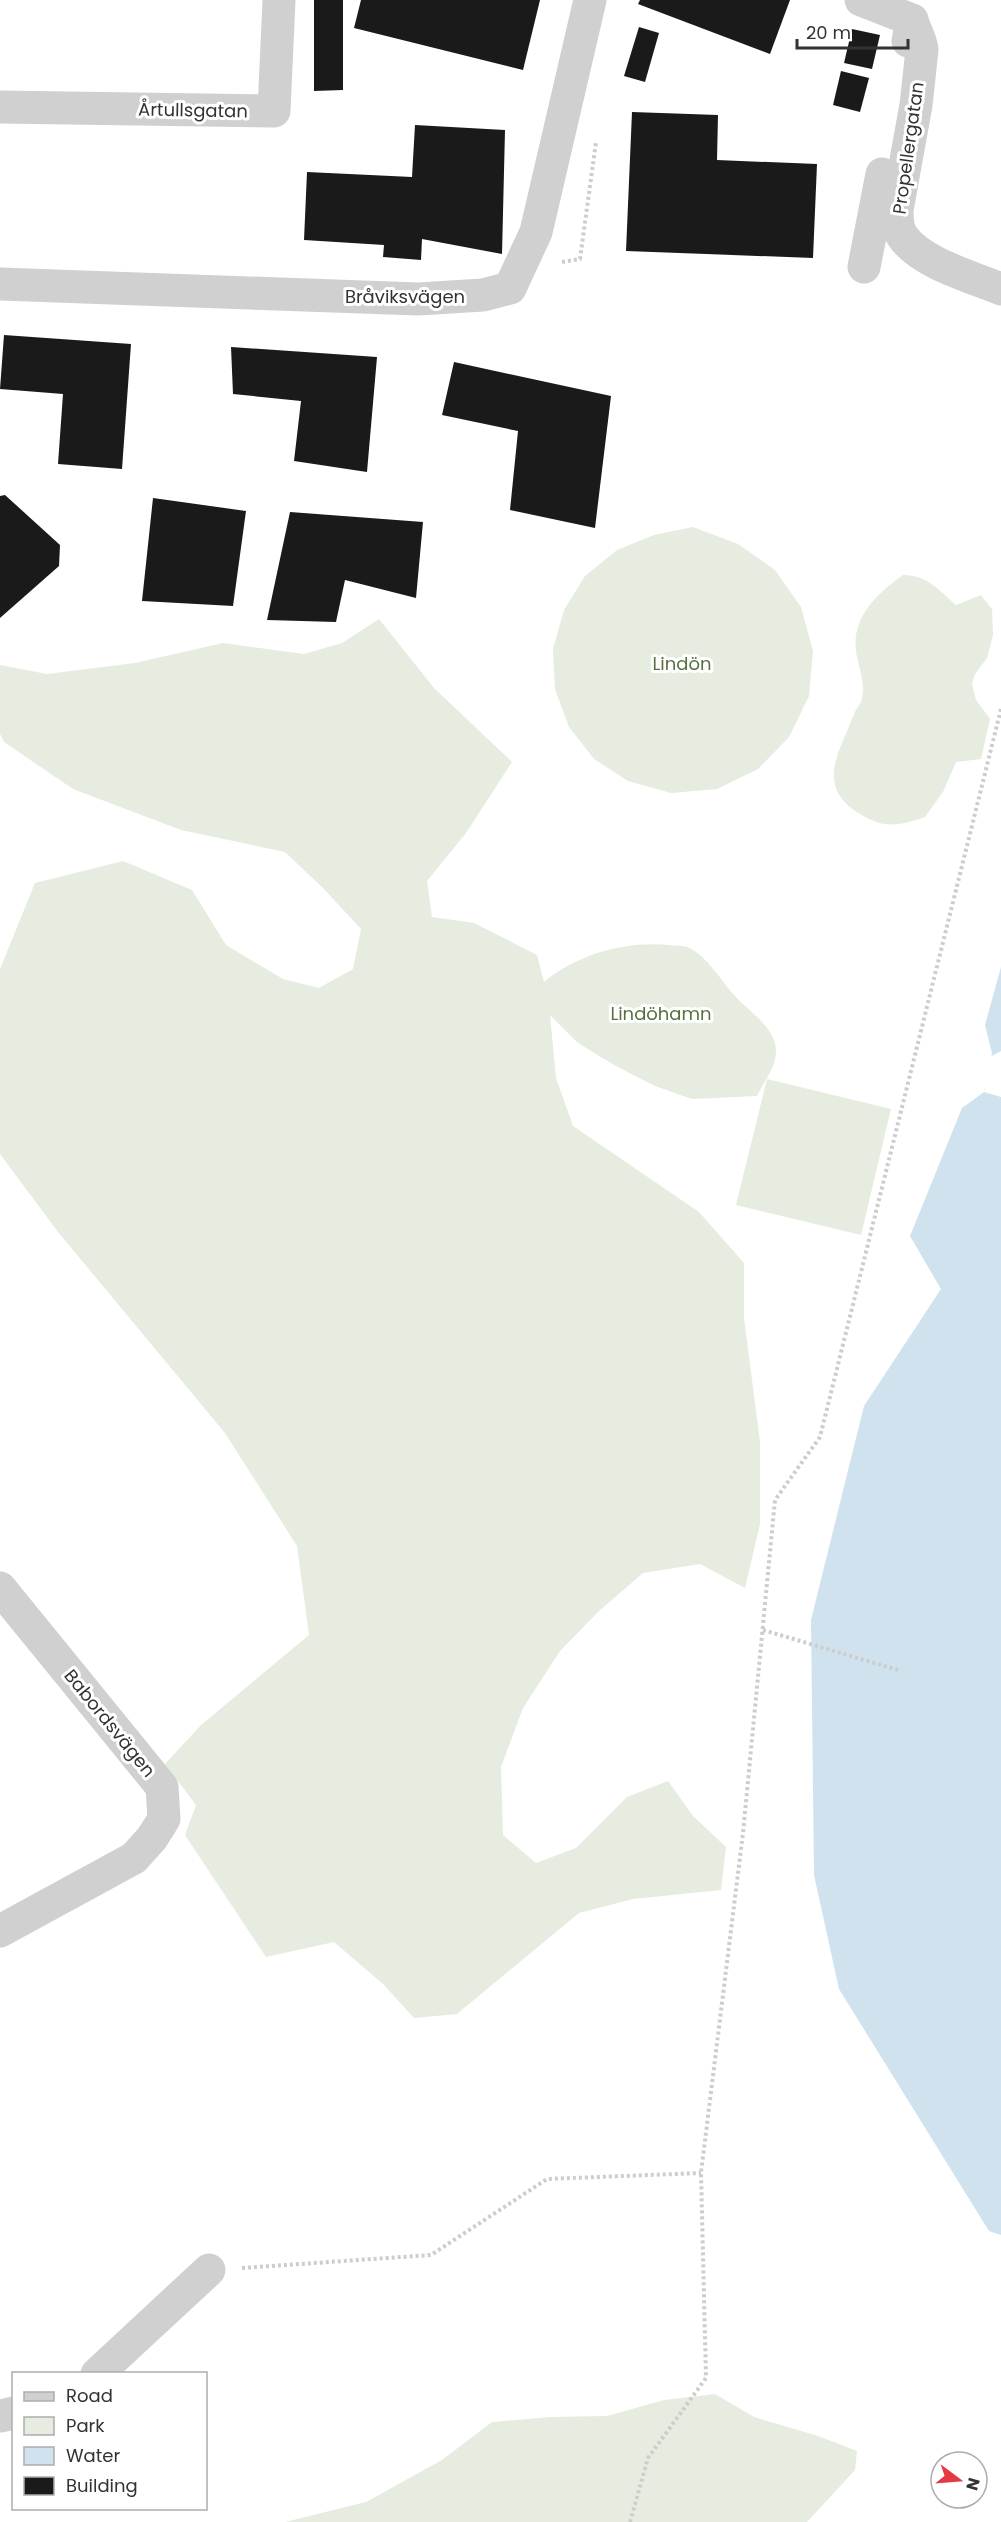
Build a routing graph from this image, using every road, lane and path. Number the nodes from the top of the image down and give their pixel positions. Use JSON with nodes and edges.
{"nodes":[{"id":1,"x":279,"y":0,"type":"edge"},
{"id":2,"x":590,"y":0,"type":"edge"},
{"id":3,"x":861,"y":0,"type":"edge"},
{"id":4,"x":912,"y":20,"type":"junction"},
{"id":5,"x":0,"y":107,"type":"edge"},
{"id":6,"x":864,"y":267,"type":"dead end"},
{"id":7,"x":0,"y":284,"type":"edge"},
{"id":8,"x":1001,"y":289,"type":"edge"},
{"id":9,"x":1001,"y":709,"type":"edge"},
{"id":10,"x":0,"y":1588,"type":"edge"},
{"id":11,"x":763,"y":1630,"type":"junction"},
{"id":12,"x":898,"y":1670,"type":"dead end"},
{"id":13,"x":0,"y":1931,"type":"edge"},
{"id":14,"x":701,"y":2173,"type":"junction"},
{"id":15,"x":209,"y":2270,"type":"joint"},
{"id":16,"x":98,"y":2372,"type":"edge"},
{"id":17,"x":630,"y":2522,"type":"edge"}],
"edges":[{"from":1,"to":5,"type":"street","name":"Årtullsgatan"},
{"from":2,"to":7,"type":"street","name":"Bråviksvägen"},
{"from":3,"to":4,"type":"street"},
{"from":4,"to":6,"type":"street","name":"Propellergatan"},
{"from":4,"to":8,"type":"street","name":"Propellergatan"},
{"from":9,"to":11,"type":"path"},
{"from":10,"to":13,"type":"street","name":"Babordsvägen"},
{"from":11,"to":12,"type":"path"},
{"from":11,"to":14,"type":"path"},
{"from":14,"to":15,"type":"path"},
{"from":14,"to":17,"type":"path"},
{"from":15,"to":16,"type":"street"}]}
